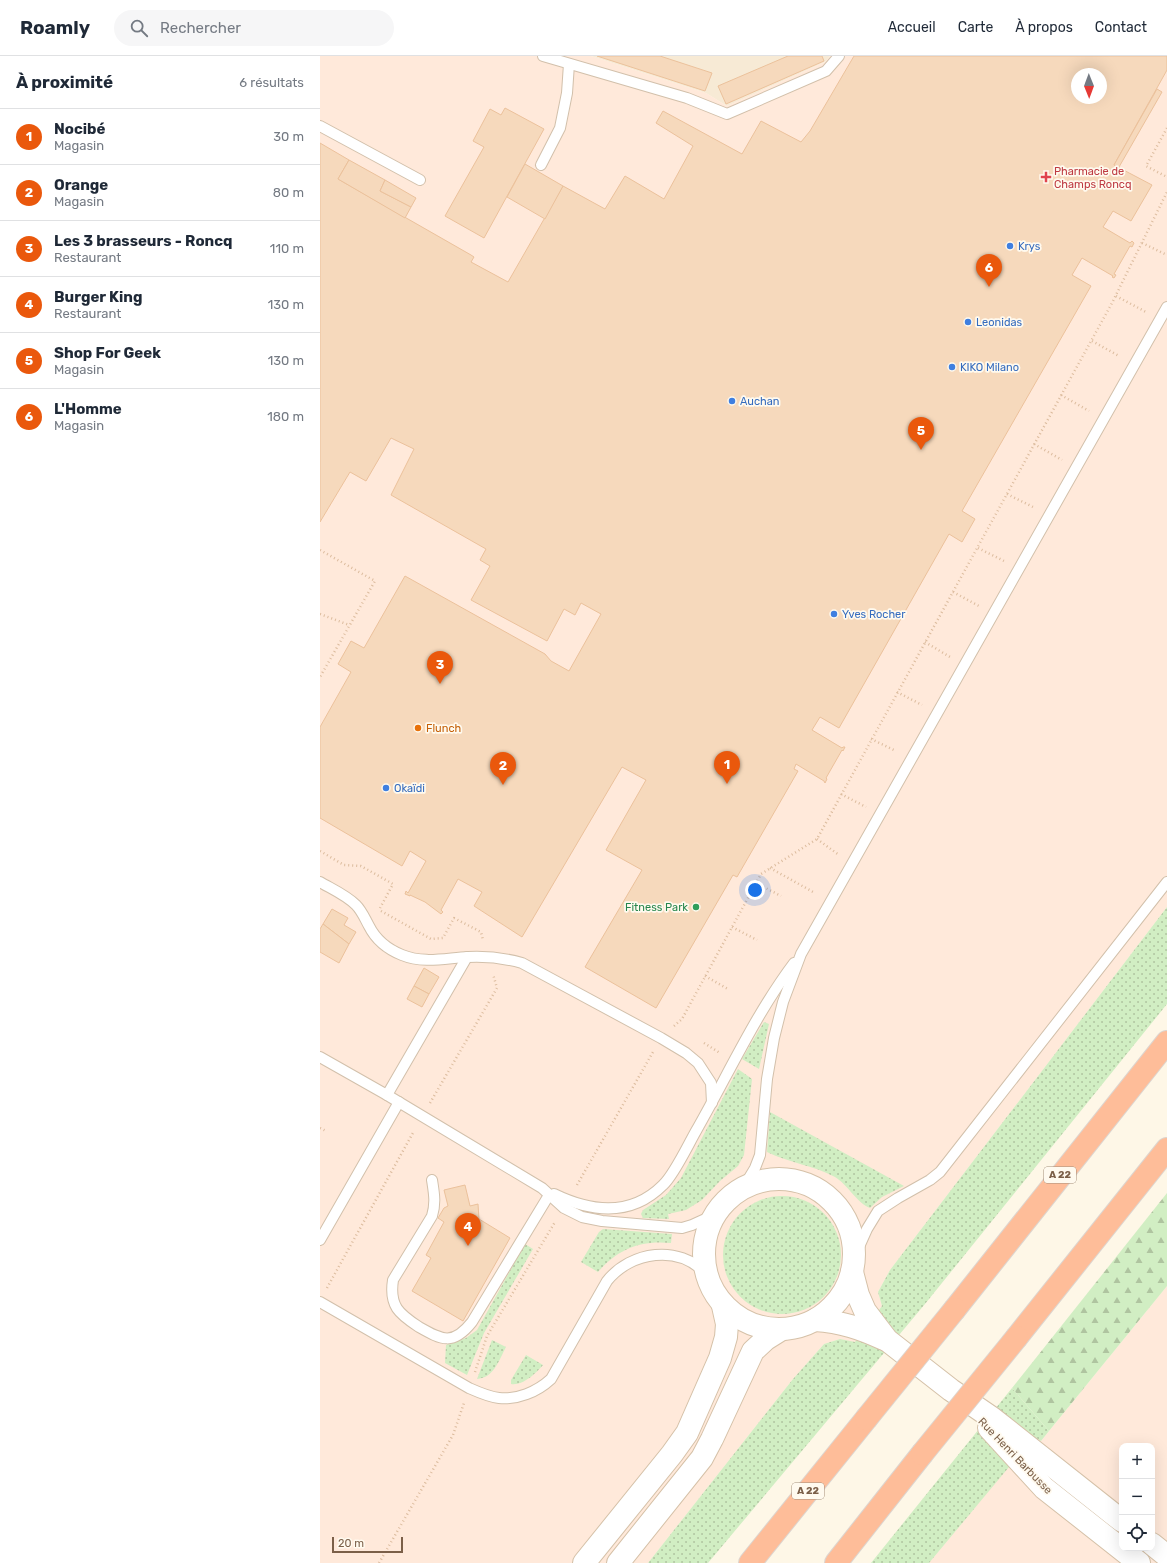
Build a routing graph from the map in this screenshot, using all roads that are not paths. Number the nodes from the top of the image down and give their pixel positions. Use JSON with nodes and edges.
{"nodes":[{"id":1,"x":543,"y":56,"type":"edge"},
{"id":2,"x":839,"y":56,"type":"edge"},
{"id":3,"x":570,"y":64,"type":"junction"},
{"id":4,"x":320,"y":126,"type":"edge"},
{"id":5,"x":541,"y":165,"type":"dead end"},
{"id":6,"x":420,"y":180,"type":"dead end"},
{"id":7,"x":1167,"y":307,"type":"edge"},
{"id":8,"x":320,"y":882,"type":"edge"},
{"id":9,"x":1167,"y":882,"type":"edge"},
{"id":10,"x":801,"y":954,"type":"junction"},
{"id":11,"x":466,"y":957,"type":"junction"},
{"id":12,"x":1167,"y":1042,"type":"edge"},
{"id":13,"x":320,"y":1057,"type":"edge"},
{"id":14,"x":387,"y":1095,"type":"junction"},
{"id":15,"x":399,"y":1102,"type":"junction"},
{"id":16,"x":712,"y":1102,"type":"junction"},
{"id":17,"x":1167,"y":1149,"type":"edge"},
{"id":18,"x":432,"y":1180,"type":"dead end"},
{"id":19,"x":542,"y":1188,"type":"junction"},
{"id":20,"x":743,"y":1188,"type":"junction"},
{"id":21,"x":549,"y":1195,"type":"junction"},
{"id":22,"x":566,"y":1204,"type":"junction"},
{"id":23,"x":714,"y":1215,"type":"junction"},
{"id":24,"x":320,"y":1240,"type":"edge"},
{"id":25,"x":853,"y":1265,"type":"junction"},
{"id":26,"x":706,"y":1274,"type":"junction"},
{"id":27,"x":320,"y":1302,"type":"edge"},
{"id":28,"x":723,"y":1306,"type":"junction"},
{"id":29,"x":815,"y":1320,"type":"junction"},
{"id":30,"x":782,"y":1329,"type":"junction"},
{"id":31,"x":887,"y":1340,"type":"junction"},
{"id":32,"x":951,"y":1390,"type":"junction"},
{"id":33,"x":1119,"y":1519,"type":"edge"},
{"id":34,"x":1155,"y":1546,"type":"edge"},
{"id":35,"x":1167,"y":1556,"type":"edge"},
{"id":36,"x":584,"y":1563,"type":"edge"},
{"id":37,"x":618,"y":1563,"type":"edge"},
{"id":38,"x":750,"y":1563,"type":"edge"},
{"id":39,"x":836,"y":1563,"type":"edge"},
{"id":40,"x":1139,"y":1563,"type":"edge"}],
"edges":[{"from":1,"to":3,"type":"lane"},
{"from":2,"to":3,"type":"lane"},
{"from":3,"to":5,"type":"lane"},
{"from":4,"to":6,"type":"lane"},
{"from":7,"to":10,"type":"lane"},
{"from":8,"to":11,"type":"lane"},
{"from":9,"to":25,"type":"lane"},
{"from":10,"to":16,"type":"lane"},
{"from":10,"to":20,"type":"lane"},
{"from":11,"to":14,"type":"lane"},
{"from":11,"to":16,"type":"lane"},
{"from":12,"to":38,"type":"highway","number":"A 22","bridge":true},
{"from":13,"to":14,"type":"lane"},
{"from":14,"to":15,"type":"lane"},
{"from":15,"to":19,"type":"lane"},
{"from":15,"to":24,"type":"lane"},
{"from":16,"to":22,"type":"lane"},
{"from":17,"to":39,"type":"highway","bridge":true},
{"from":18,"to":21,"type":"lane"},
{"from":19,"to":21,"type":"lane"},
{"from":19,"to":22,"type":"lane"},
{"from":20,"to":23,"type":"street"},
{"from":20,"to":25,"type":"street"},
{"from":21,"to":22,"type":"lane"},
{"from":22,"to":23,"type":"lane"},
{"from":23,"to":26,"type":"street"},
{"from":25,"to":29,"type":"street"},
{"from":25,"to":31,"type":"street","name":"Rue Henri Barbusse"},
{"from":26,"to":27,"type":"lane"},
{"from":26,"to":28,"type":"street"},
{"from":28,"to":30,"type":"street"},
{"from":28,"to":36,"type":"street"},
{"from":29,"to":30,"type":"street"},
{"from":29,"to":31,"type":"street","name":"Rue Henri Barbusse"},
{"from":30,"to":37,"type":"street"},
{"from":31,"to":32,"type":"street","name":"Rue Henri Barbusse"},
{"from":32,"to":33,"type":"street","name":"Rue Henri Barbusse"},
{"from":32,"to":40,"type":"street","name":"Rue Henri Barbusse"},
{"from":34,"to":35,"type":"street"}]}
